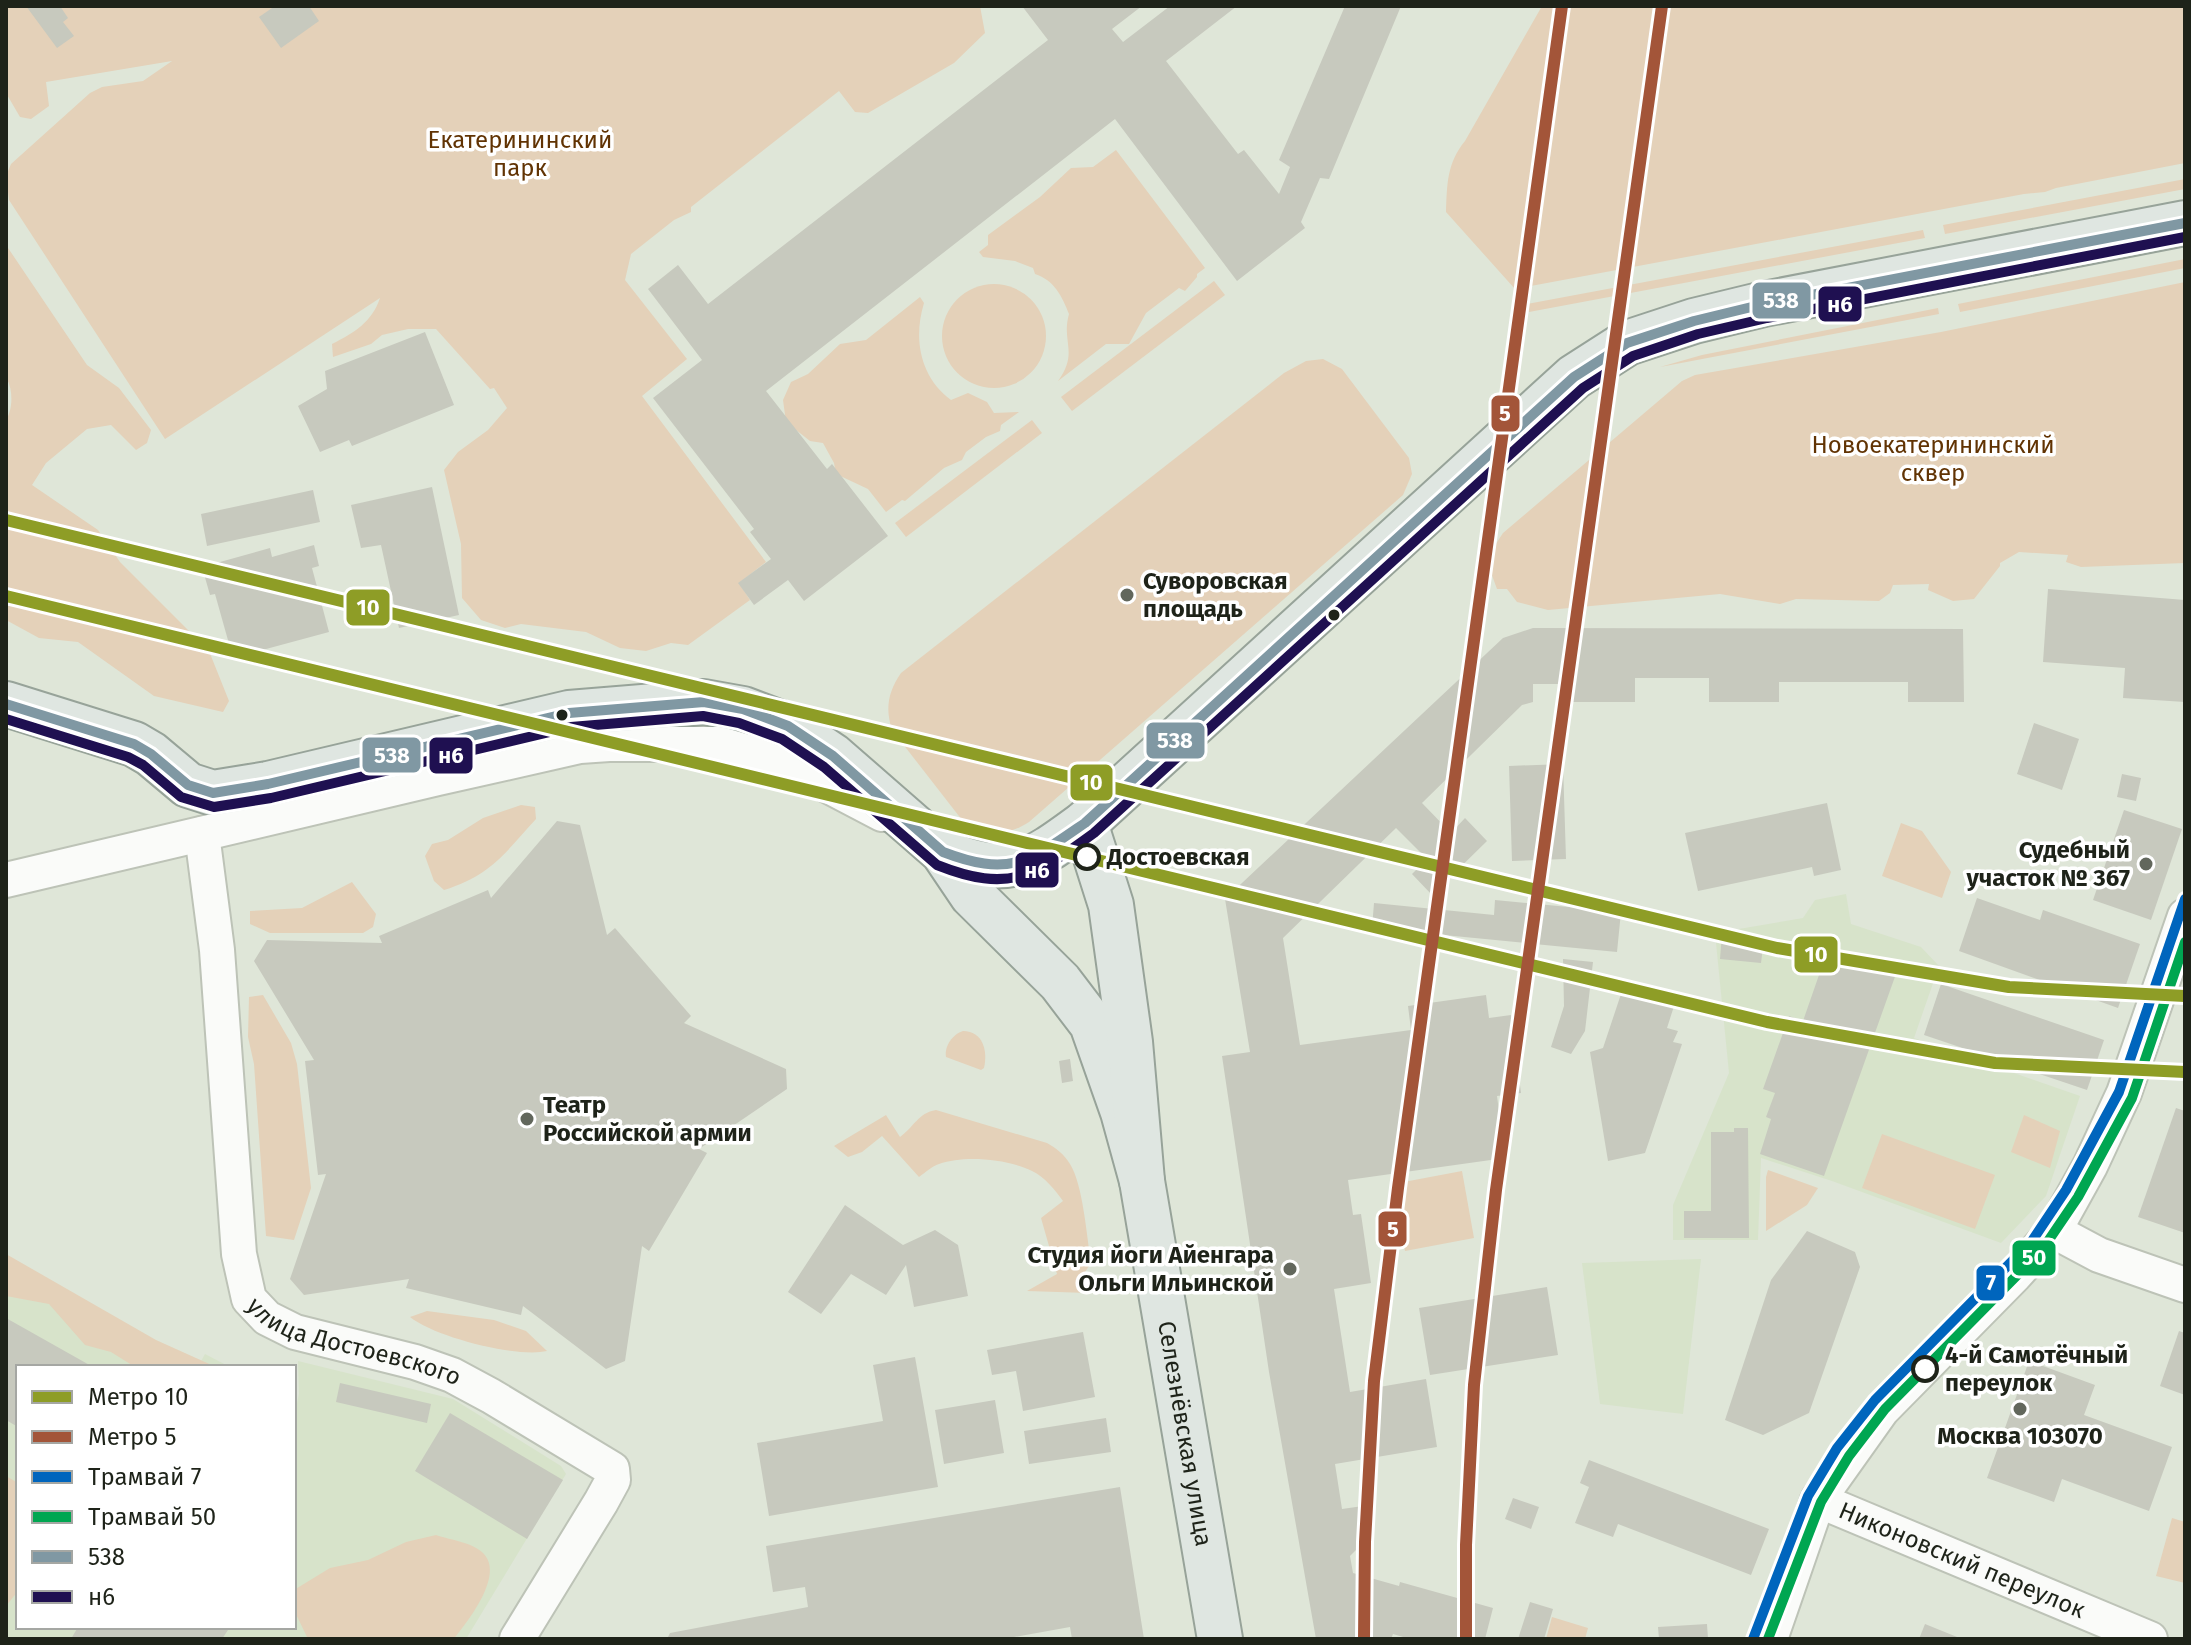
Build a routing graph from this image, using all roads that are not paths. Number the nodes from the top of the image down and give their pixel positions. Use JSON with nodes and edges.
{"nodes":[{"id":1,"x":2185,"y":223,"type":"edge"},
{"id":2,"x":6,"y":704,"type":"edge"},
{"id":3,"x":575,"y":730,"type":"junction"},
{"id":4,"x":1085,"y":823,"type":"junction"},
{"id":5,"x":202,"y":834,"type":"junction"},
{"id":6,"x":943,"y":852,"type":"junction"},
{"id":7,"x":6,"y":880,"type":"edge"},
{"id":8,"x":2185,"y":916,"type":"edge"},
{"id":9,"x":1142,"y":1181,"type":"junction"},
{"id":10,"x":2054,"y":1231,"type":"junction"},
{"id":11,"x":2185,"y":1285,"type":"edge"},
{"id":12,"x":1818,"y":1500,"type":"junction"},
{"id":13,"x":517,"y":1639,"type":"edge"},
{"id":14,"x":1220,"y":1639,"type":"edge"},
{"id":15,"x":1770,"y":1639,"type":"edge"},
{"id":16,"x":2150,"y":1639,"type":"edge"}],
"edges":[{"from":1,"to":4,"type":"main road"},
{"from":2,"to":3,"type":"main road"},
{"from":3,"to":5,"type":"street"},
{"from":3,"to":6,"type":"street"},
{"from":3,"to":6,"type":"main road"},
{"from":4,"to":6,"type":"main road"},
{"from":4,"to":9,"type":"main road","name":"Селезнёвская улица"},
{"from":5,"to":7,"type":"street"},
{"from":5,"to":13,"type":"street","name":"улица Достоевского"},
{"from":6,"to":9,"type":"main road","name":"Селезнёвская улица"},
{"from":8,"to":10,"type":"street"},
{"from":9,"to":14,"type":"main road","name":"Селезнёвская улица"},
{"from":10,"to":11,"type":"street"},
{"from":10,"to":12,"type":"street"},
{"from":12,"to":15,"type":"street"},
{"from":12,"to":16,"type":"street","name":"Никоновский переулок"}]}
